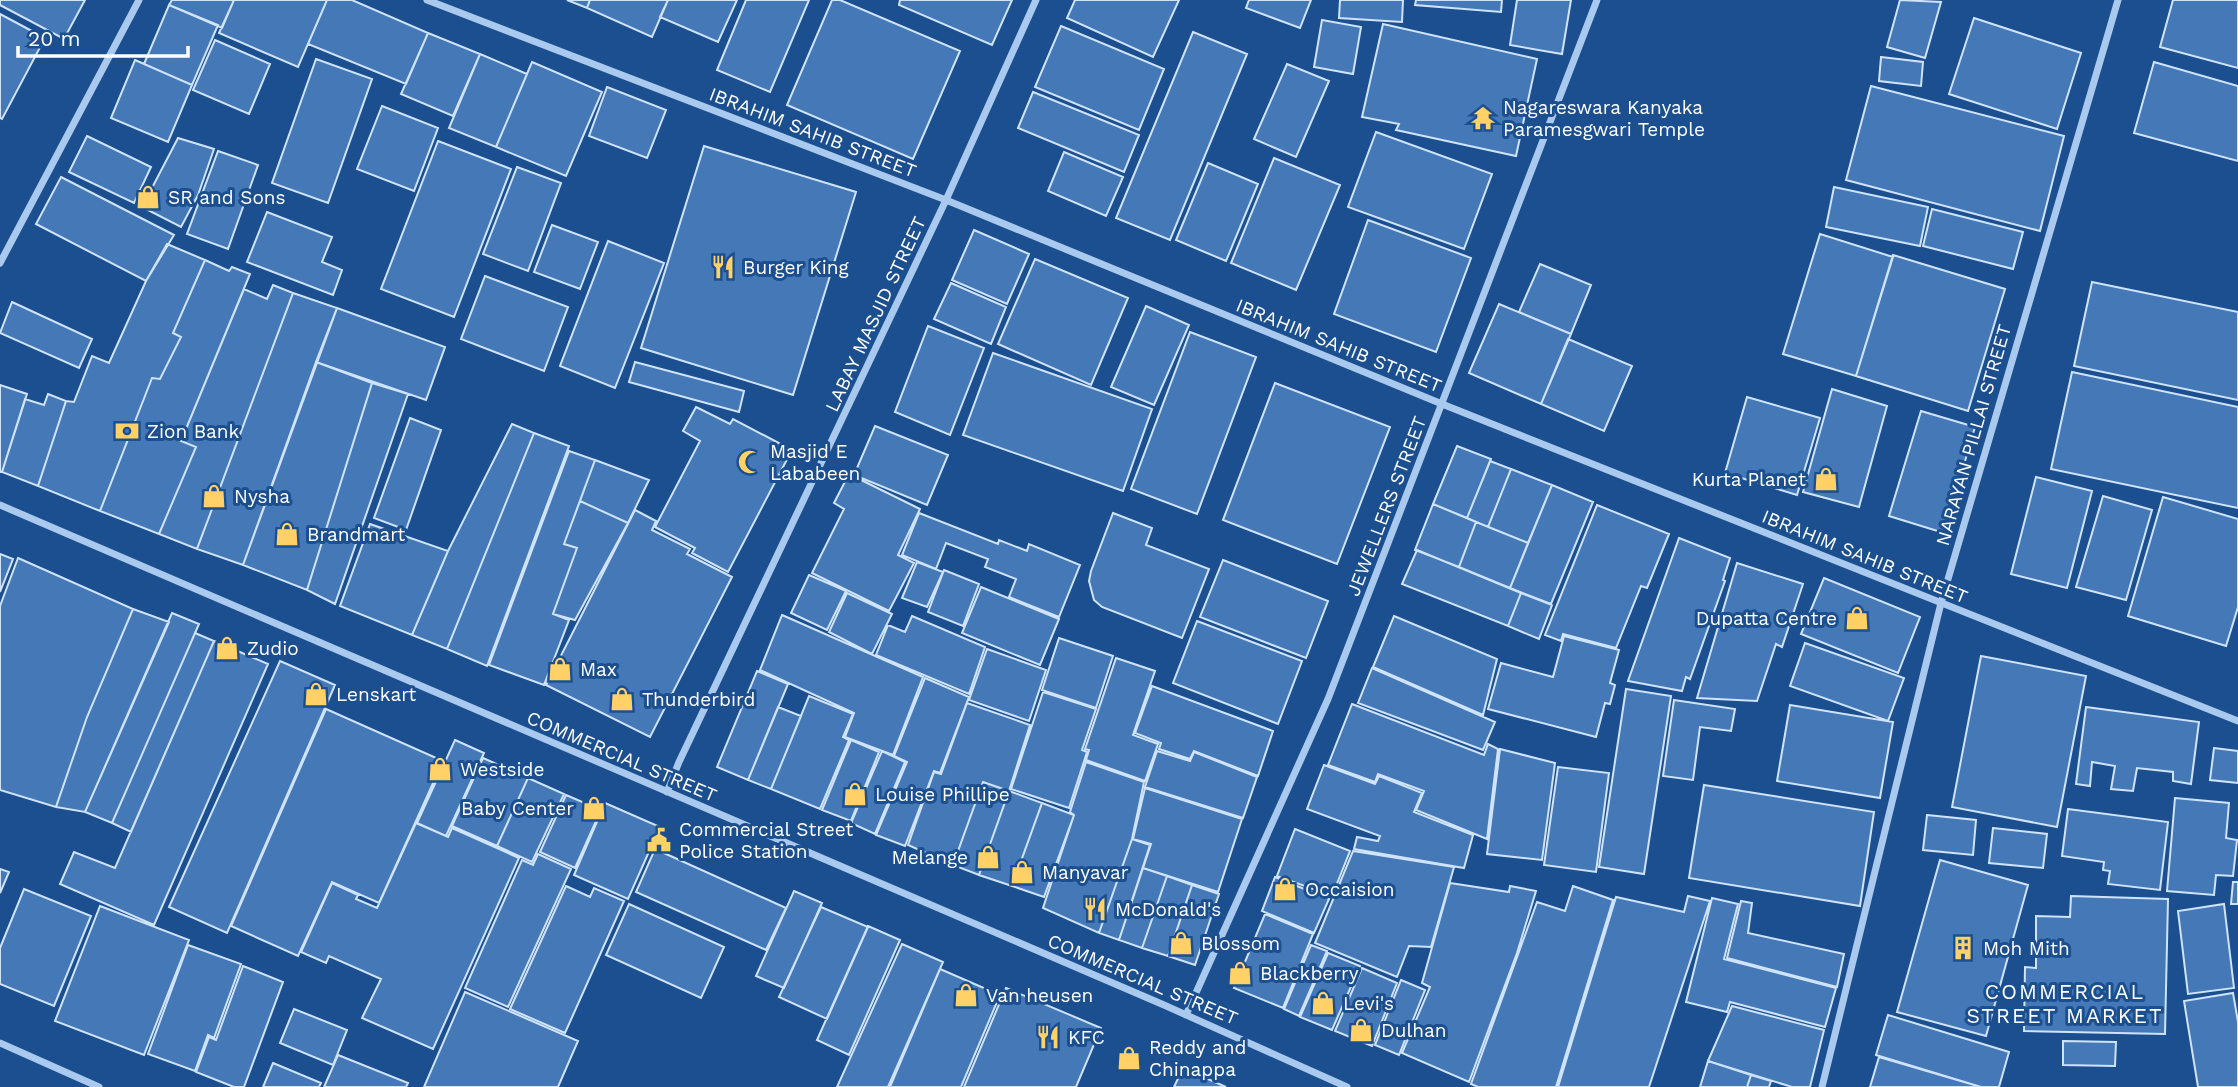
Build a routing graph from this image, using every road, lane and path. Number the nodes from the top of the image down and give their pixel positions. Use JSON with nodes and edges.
{"nodes":[{"id":1,"x":139,"y":0,"type":"edge"},
{"id":2,"x":427,"y":0,"type":"edge"},
{"id":3,"x":1036,"y":0,"type":"edge"},
{"id":4,"x":1597,"y":0,"type":"edge"},
{"id":5,"x":2118,"y":0,"type":"edge"},
{"id":6,"x":946,"y":200,"type":"junction"},
{"id":7,"x":0,"y":263,"type":"edge"},
{"id":8,"x":1442,"y":404,"type":"junction"},
{"id":9,"x":0,"y":505,"type":"edge"},
{"id":10,"x":1941,"y":603,"type":"junction"},
{"id":11,"x":2238,"y":721,"type":"edge"},
{"id":12,"x":667,"y":792,"type":"junction"},
{"id":13,"x":1186,"y":1015,"type":"junction"},
{"id":14,"x":0,"y":1043,"type":"edge"},
{"id":15,"x":99,"y":1087,"type":"edge"},
{"id":16,"x":1347,"y":1087,"type":"edge"},
{"id":17,"x":1822,"y":1087,"type":"edge"}],
"edges":[{"from":1,"to":7,"type":"street"},
{"from":2,"to":6,"type":"street","name":"IBRAHIM SAHIB STREET"},
{"from":3,"to":6,"type":"street","name":"LABAY MASJID STREET"},
{"from":4,"to":8,"type":"street","name":"JEWELLERS STREET"},
{"from":5,"to":10,"type":"street","name":"NARAYAN PILLAI STREET"},
{"from":6,"to":8,"type":"street","name":"IBRAHIM SAHIB STREET"},
{"from":6,"to":12,"type":"street","name":"LABAY MASJID STREET"},
{"from":8,"to":10,"type":"street","name":"IBRAHIM SAHIB STREET"},
{"from":8,"to":13,"type":"street","name":"JEWELLERS STREET"},
{"from":9,"to":12,"type":"street","name":"COMMERCIAL STREET"},
{"from":10,"to":11,"type":"street","name":"IBRAHIM SAHIB STREET"},
{"from":10,"to":17,"type":"street","name":"NARAYAN PILLAI STREET"},
{"from":12,"to":13,"type":"street","name":"COMMERCIAL STREET"},
{"from":13,"to":16,"type":"street","name":"COMMERCIAL STREET"},
{"from":14,"to":15,"type":"street"}]}
